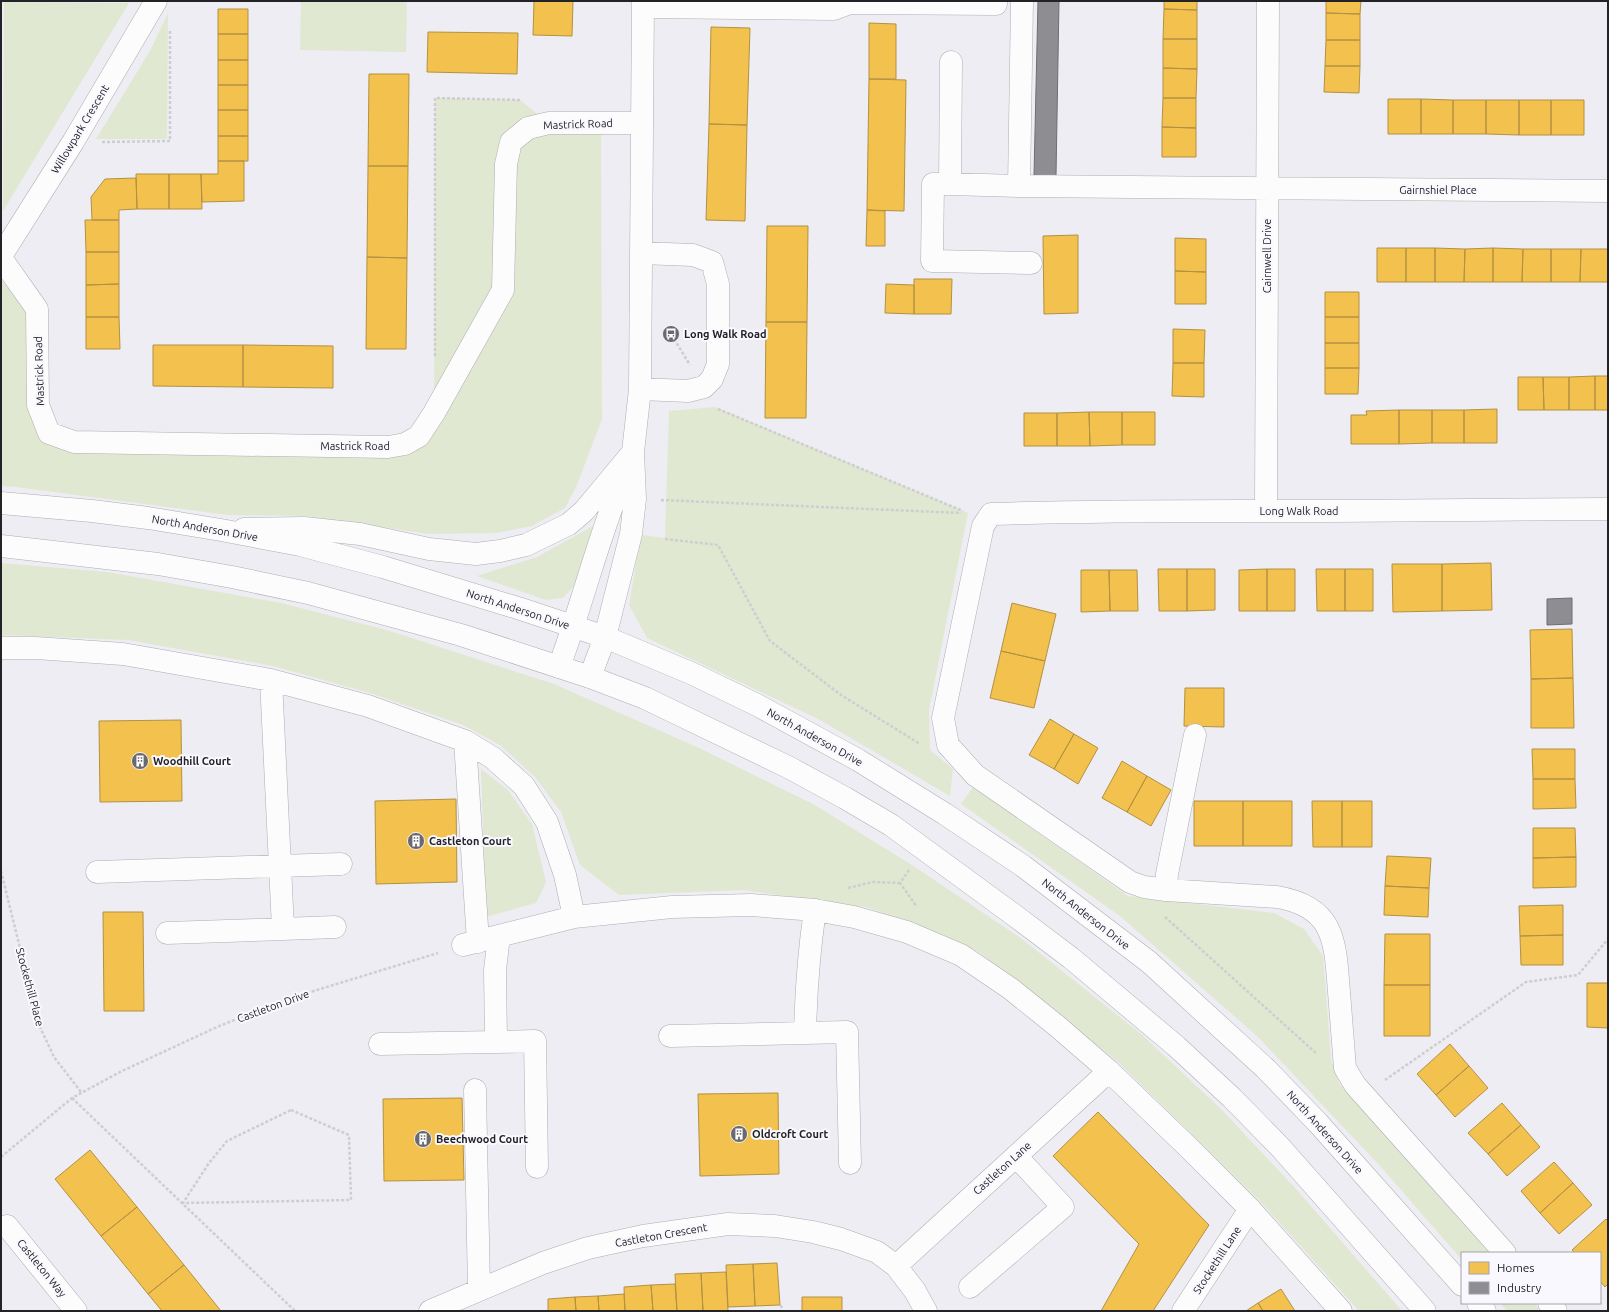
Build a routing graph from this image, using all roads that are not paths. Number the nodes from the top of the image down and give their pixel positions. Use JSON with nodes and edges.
{"nodes":[{"id":1,"x":156,"y":1,"type":"edge"},
{"id":2,"x":1022,"y":1,"type":"edge"},
{"id":3,"x":1268,"y":1,"type":"edge"},
{"id":4,"x":850,"y":2,"type":"edge"},
{"id":5,"x":643,"y":4,"type":"edge"},
{"id":6,"x":996,"y":4,"type":"dead end"},
{"id":7,"x":952,"y":62,"type":"dead end"},
{"id":8,"x":642,"y":123,"type":"junction"},
{"id":9,"x":950,"y":184,"type":"junction"},
{"id":10,"x":1019,"y":186,"type":"junction"},
{"id":11,"x":1267,"y":189,"type":"junction"},
{"id":12,"x":1608,"y":191,"type":"edge"},
{"id":13,"x":641,"y":253,"type":"junction"},
{"id":14,"x":1,"y":257,"type":"edge"},
{"id":15,"x":1031,"y":263,"type":"dead end"},
{"id":16,"x":640,"y":389,"type":"junction"},
{"id":17,"x":633,"y":452,"type":"junction"},
{"id":18,"x":1,"y":503,"type":"edge"},
{"id":19,"x":1608,"y":509,"type":"edge"},
{"id":20,"x":1266,"y":510,"type":"junction"},
{"id":21,"x":221,"y":530,"type":"junction"},
{"id":22,"x":1,"y":546,"type":"edge"},
{"id":23,"x":574,"y":627,"type":"junction"},
{"id":24,"x":605,"y":637,"type":"junction"},
{"id":25,"x":1,"y":648,"type":"edge"},
{"id":26,"x":559,"y":667,"type":"junction"},
{"id":27,"x":590,"y":677,"type":"junction"},
{"id":28,"x":271,"y":680,"type":"junction"},
{"id":29,"x":1195,"y":735,"type":"dead end"},
{"id":30,"x":465,"y":741,"type":"junction"},
{"id":31,"x":341,"y":864,"type":"dead end"},
{"id":32,"x":280,"y":866,"type":"junction"},
{"id":33,"x":97,"y":872,"type":"dead end"},
{"id":34,"x":1166,"y":890,"type":"junction"},
{"id":35,"x":815,"y":910,"type":"junction"},
{"id":36,"x":574,"y":917,"type":"junction"},
{"id":37,"x":335,"y":927,"type":"dead end"},
{"id":38,"x":283,"y":929,"type":"junction"},
{"id":39,"x":167,"y":933,"type":"dead end"},
{"id":40,"x":499,"y":936,"type":"junction"},
{"id":41,"x":805,"y":1033,"type":"junction"},
{"id":42,"x":670,"y":1036,"type":"dead end"},
{"id":43,"x":496,"y":1042,"type":"junction"},
{"id":44,"x":380,"y":1044,"type":"dead end"},
{"id":45,"x":1109,"y":1071,"type":"junction"},
{"id":46,"x":475,"y":1090,"type":"dead end"},
{"id":47,"x":1016,"y":1156,"type":"junction"},
{"id":48,"x":850,"y":1163,"type":"dead end"},
{"id":49,"x":537,"y":1167,"type":"dead end"},
{"id":50,"x":1250,"y":1210,"type":"junction"},
{"id":51,"x":7,"y":1226,"type":"dead end"},
{"id":52,"x":1504,"y":1252,"type":"edge"},
{"id":53,"x":896,"y":1266,"type":"junction"},
{"id":54,"x":1461,"y":1284,"type":"edge"},
{"id":55,"x":970,"y":1287,"type":"dead end"},
{"id":56,"x":479,"y":1289,"type":"junction"},
{"id":57,"x":76,"y":1311,"type":"edge"},
{"id":58,"x":430,"y":1311,"type":"edge"},
{"id":59,"x":926,"y":1311,"type":"edge"},
{"id":60,"x":1183,"y":1311,"type":"edge"},
{"id":61,"x":1341,"y":1311,"type":"edge"},
{"id":62,"x":1425,"y":1311,"type":"edge"}],
"edges":[{"from":1,"to":14,"type":"street","name":"Willowpark Crescent"},
{"from":2,"to":10,"type":"street"},
{"from":3,"to":11,"type":"street","name":"Cairnwell Drive"},
{"from":4,"to":5,"type":"street"},
{"from":4,"to":6,"type":"street"},
{"from":5,"to":8,"type":"street"},
{"from":7,"to":9,"type":"street"},
{"from":8,"to":13,"type":"street"},
{"from":8,"to":14,"type":"street","name":"Mastrick Road"},
{"from":9,"to":10,"type":"street","name":"Gairnshiel Place"},
{"from":9,"to":15,"type":"street","name":"Gairnshiel Place"},
{"from":10,"to":11,"type":"street","name":"Gairnshiel Place"},
{"from":11,"to":12,"type":"street","name":"Gairnshiel Place"},
{"from":11,"to":20,"type":"street","name":"Cairnwell Drive"},
{"from":13,"to":16,"type":"street"},
{"from":13,"to":16,"type":"street"},
{"from":16,"to":17,"type":"street"},
{"from":17,"to":21,"type":"street"},
{"from":17,"to":23,"type":"street"},
{"from":17,"to":24,"type":"street"},
{"from":18,"to":21,"type":"street","name":"North Anderson Drive"},
{"from":19,"to":20,"type":"street","name":"Long Walk Road"},
{"from":20,"to":34,"type":"street","name":"Long Walk Road"},
{"from":21,"to":23,"type":"street","name":"North Anderson Drive"},
{"from":22,"to":26,"type":"street"},
{"from":23,"to":24,"type":"street","name":"North Anderson Drive"},
{"from":23,"to":26,"type":"street"},
{"from":24,"to":27,"type":"street"},
{"from":24,"to":54,"type":"street","name":"North Anderson Drive"},
{"from":25,"to":28,"type":"street"},
{"from":26,"to":27,"type":"street"},
{"from":27,"to":62,"type":"street"},
{"from":28,"to":30,"type":"street"},
{"from":28,"to":32,"type":"street"},
{"from":29,"to":34,"type":"street"},
{"from":30,"to":36,"type":"street"},
{"from":30,"to":40,"type":"street"},
{"from":31,"to":32,"type":"street"},
{"from":32,"to":33,"type":"street"},
{"from":32,"to":38,"type":"street"},
{"from":34,"to":52,"type":"street"},
{"from":35,"to":36,"type":"street"},
{"from":35,"to":41,"type":"street"},
{"from":35,"to":45,"type":"street"},
{"from":36,"to":40,"type":"street"},
{"from":37,"to":38,"type":"street"},
{"from":38,"to":39,"type":"street"},
{"from":40,"to":43,"type":"street"},
{"from":41,"to":42,"type":"street"},
{"from":41,"to":48,"type":"street"},
{"from":43,"to":44,"type":"street"},
{"from":43,"to":49,"type":"street"},
{"from":45,"to":47,"type":"street","name":"Castleton Lane"},
{"from":45,"to":50,"type":"street"},
{"from":46,"to":56,"type":"street"},
{"from":47,"to":53,"type":"street","name":"Castleton Lane"},
{"from":47,"to":55,"type":"street"},
{"from":50,"to":60,"type":"street","name":"Stockethill Lane"},
{"from":50,"to":61,"type":"street"},
{"from":51,"to":57,"type":"street","name":"Castleton Way"},
{"from":53,"to":56,"type":"street","name":"Castleton Crescent"},
{"from":53,"to":59,"type":"street","name":"Castleton Crescent"},
{"from":56,"to":58,"type":"street","name":"Castleton Crescent"}]}
